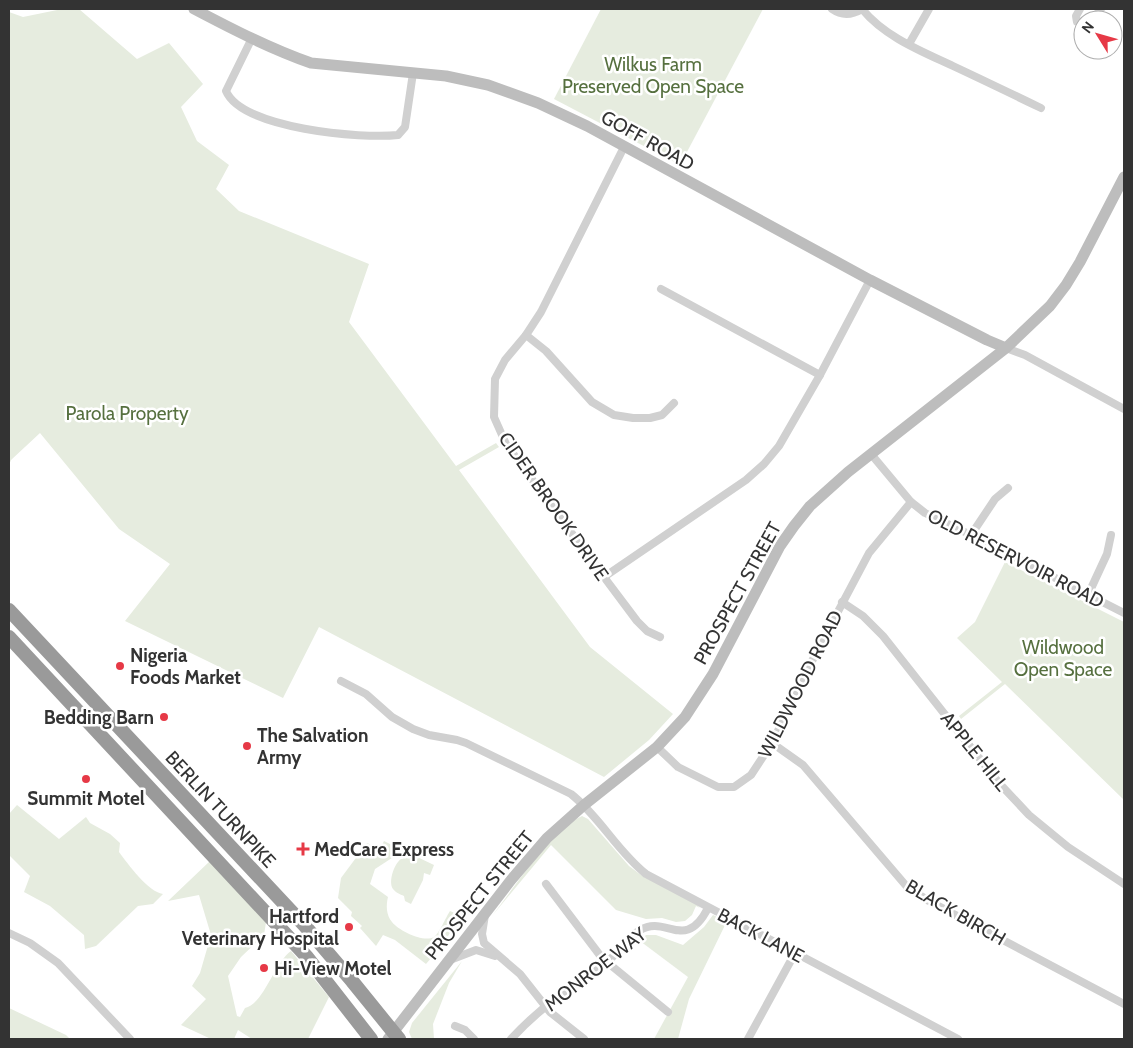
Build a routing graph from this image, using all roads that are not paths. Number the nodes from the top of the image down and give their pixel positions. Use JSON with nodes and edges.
{"nodes":[{"id":1,"x":194,"y":9,"type":"edge"},
{"id":2,"x":832,"y":9,"type":"edge"},
{"id":3,"x":862,"y":9,"type":"edge"},
{"id":4,"x":929,"y":9,"type":"edge"},
{"id":5,"x":252,"y":38,"type":"junction"},
{"id":6,"x":909,"y":44,"type":"junction"},
{"id":7,"x":413,"y":73,"type":"junction"},
{"id":8,"x":1041,"y":108,"type":"dead end"},
{"id":9,"x":624,"y":147,"type":"junction"},
{"id":10,"x":1124,"y":177,"type":"edge"},
{"id":11,"x":870,"y":280,"type":"junction"},
{"id":12,"x":661,"y":289,"type":"dead end"},
{"id":13,"x":526,"y":335,"type":"junction"},
{"id":14,"x":1006,"y":348,"type":"junction"},
{"id":15,"x":820,"y":375,"type":"junction"},
{"id":16,"x":674,"y":403,"type":"dead end"},
{"id":17,"x":1124,"y":409,"type":"edge"},
{"id":18,"x":871,"y":454,"type":"junction"},
{"id":19,"x":1008,"y":488,"type":"dead end"},
{"id":20,"x":911,"y":502,"type":"junction"},
{"id":21,"x":971,"y":535,"type":"junction"},
{"id":22,"x":1111,"y":535,"type":"dead end"},
{"id":23,"x":604,"y":577,"type":"junction"},
{"id":24,"x":1088,"y":595,"type":"junction"},
{"id":25,"x":842,"y":602,"type":"junction"},
{"id":26,"x":9,"y":610,"type":"edge"},
{"id":27,"x":1124,"y":613,"type":"edge"},
{"id":28,"x":9,"y":637,"type":"edge"},
{"id":29,"x":660,"y":637,"type":"dead end"},
{"id":30,"x":341,"y":681,"type":"dead end"},
{"id":31,"x":772,"y":743,"type":"junction"},
{"id":32,"x":657,"y":747,"type":"junction"},
{"id":33,"x":584,"y":805,"type":"junction"},
{"id":34,"x":226,"y":841,"type":"junction"},
{"id":35,"x":211,"y":855,"type":"junction"},
{"id":36,"x":546,"y":884,"type":"dead end"},
{"id":37,"x":1124,"y":884,"type":"edge"},
{"id":38,"x":708,"y":908,"type":"junction"},
{"id":39,"x":485,"y":914,"type":"junction"},
{"id":40,"x":9,"y":933,"type":"edge"},
{"id":41,"x":795,"y":953,"type":"junction"},
{"id":42,"x":502,"y":958,"type":"junction"},
{"id":43,"x":449,"y":961,"type":"junction"},
{"id":44,"x":607,"y":962,"type":"junction"},
{"id":45,"x":1124,"y":1004,"type":"edge"},
{"id":46,"x":546,"y":1006,"type":"junction"},
{"id":47,"x":668,"y":1012,"type":"dead end"},
{"id":48,"x":454,"y":1026,"type":"dead end"},
{"id":49,"x":394,"y":1037,"type":"edge"},
{"id":50,"x":130,"y":1039,"type":"edge"},
{"id":51,"x":372,"y":1039,"type":"edge"},
{"id":52,"x":474,"y":1039,"type":"edge"},
{"id":53,"x":511,"y":1039,"type":"edge"},
{"id":54,"x":584,"y":1039,"type":"edge"},
{"id":55,"x":748,"y":1039,"type":"edge"},
{"id":56,"x":958,"y":1039,"type":"edge"}],
"edges":[{"from":1,"to":5,"type":"main road","name":"GOFF ROAD"},
{"from":2,"to":3,"type":"street"},
{"from":3,"to":6,"type":"street"},
{"from":4,"to":6,"type":"street"},
{"from":5,"to":7,"type":"main road","name":"GOFF ROAD"},
{"from":5,"to":7,"type":"street"},
{"from":6,"to":8,"type":"street"},
{"from":7,"to":9,"type":"main road","name":"GOFF ROAD"},
{"from":9,"to":11,"type":"main road","name":"GOFF ROAD"},
{"from":9,"to":13,"type":"street","name":"CIDER BROOK DRIVE"},
{"from":10,"to":14,"type":"main road","name":"PROSPECT STREET"},
{"from":11,"to":14,"type":"main road","name":"GOFF ROAD"},
{"from":11,"to":15,"type":"street"},
{"from":12,"to":15,"type":"street"},
{"from":13,"to":16,"type":"street"},
{"from":13,"to":23,"type":"street","name":"CIDER BROOK DRIVE"},
{"from":14,"to":17,"type":"street"},
{"from":14,"to":18,"type":"main road","name":"PROSPECT STREET"},
{"from":15,"to":23,"type":"street"},
{"from":18,"to":20,"type":"street","name":"OLD RESERVOIR ROAD"},
{"from":18,"to":32,"type":"main road","name":"PROSPECT STREET"},
{"from":19,"to":21,"type":"street"},
{"from":20,"to":21,"type":"street","name":"OLD RESERVOIR ROAD"},
{"from":20,"to":25,"type":"street","name":"WILDWOOD ROAD"},
{"from":21,"to":24,"type":"street","name":"OLD RESERVOIR ROAD"},
{"from":22,"to":24,"type":"street"},
{"from":23,"to":29,"type":"street","name":"CIDER BROOK DRIVE"},
{"from":24,"to":27,"type":"street","name":"OLD RESERVOIR ROAD"},
{"from":25,"to":31,"type":"street","name":"WILDWOOD ROAD"},
{"from":25,"to":37,"type":"street","name":"APPLE HILL"},
{"from":26,"to":34,"type":"highway","name":"BERLIN TURNPIKE"},
{"from":28,"to":35,"type":"highway","name":"BERLIN TURNPIKE"},
{"from":30,"to":33,"type":"street","name":"BACK LANE"},
{"from":31,"to":32,"type":"street","name":"WILDWOOD ROAD"},
{"from":31,"to":45,"type":"street","name":"BLACK BIRCH"},
{"from":32,"to":33,"type":"main road","name":"PROSPECT STREET"},
{"from":33,"to":38,"type":"street","name":"BACK LANE"},
{"from":33,"to":39,"type":"main road","name":"PROSPECT STREET"},
{"from":34,"to":35,"type":"highway"},
{"from":34,"to":49,"type":"highway","name":"BERLIN TURNPIKE"},
{"from":35,"to":51,"type":"highway","name":"BERLIN TURNPIKE"},
{"from":36,"to":44,"type":"street"},
{"from":38,"to":41,"type":"street","name":"BACK LANE"},
{"from":38,"to":44,"type":"street","name":"MONROE WAY"},
{"from":39,"to":42,"type":"street"},
{"from":39,"to":43,"type":"main road","name":"PROSPECT STREET"},
{"from":40,"to":50,"type":"street"},
{"from":41,"to":55,"type":"street"},
{"from":41,"to":56,"type":"street","name":"BACK LANE"},
{"from":42,"to":43,"type":"street"},
{"from":42,"to":46,"type":"street"},
{"from":43,"to":49,"type":"main road","name":"PROSPECT STREET"},
{"from":44,"to":46,"type":"street","name":"MONROE WAY"},
{"from":44,"to":47,"type":"street"},
{"from":46,"to":53,"type":"street","name":"MONROE WAY"},
{"from":46,"to":54,"type":"street"},
{"from":48,"to":52,"type":"street"}]}
